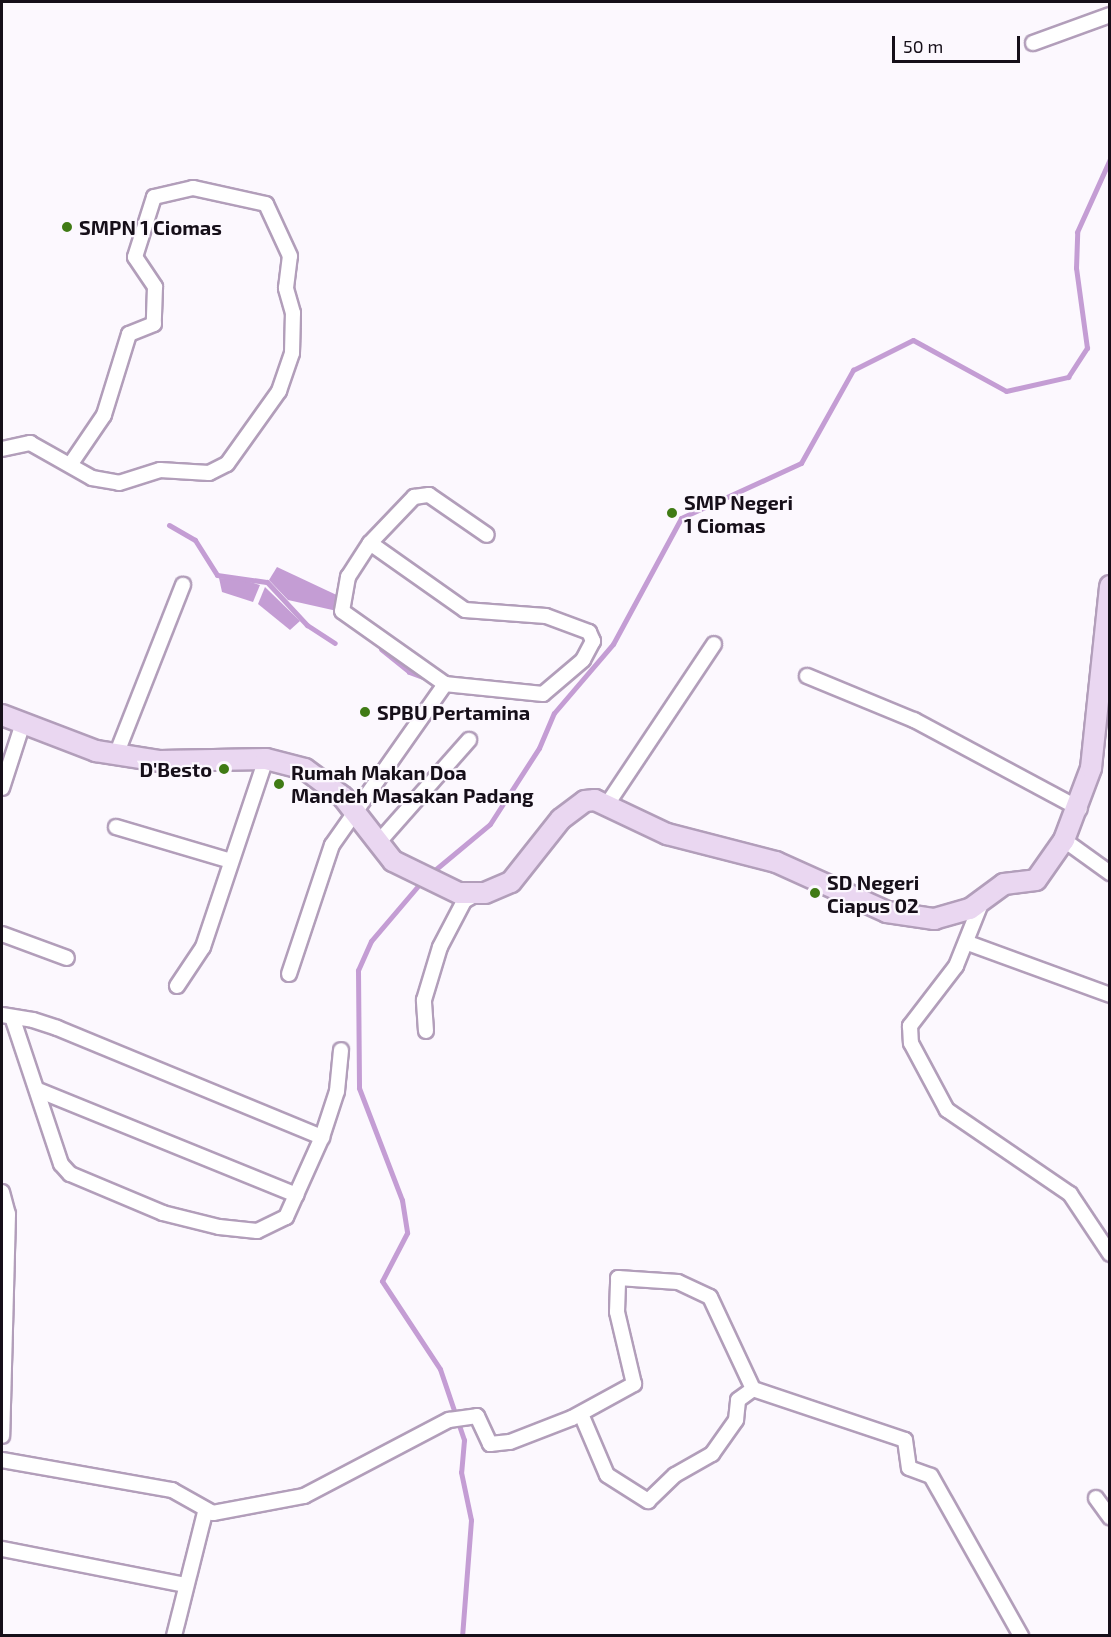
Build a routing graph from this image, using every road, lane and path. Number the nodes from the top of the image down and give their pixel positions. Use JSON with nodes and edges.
{"nodes":[{"id":1,"x":1110,"y":15,"type":"edge"},
{"id":2,"x":1033,"y":43,"type":"dead end"},
{"id":3,"x":3,"y":445,"type":"edge"},
{"id":4,"x":72,"y":462,"type":"junction"},
{"id":5,"x":487,"y":536,"type":"dead end"},
{"id":6,"x":370,"y":543,"type":"junction"},
{"id":7,"x":183,"y":585,"type":"dead end"},
{"id":8,"x":1110,"y":586,"type":"edge"},
{"id":9,"x":714,"y":644,"type":"dead end"},
{"id":10,"x":1105,"y":647,"type":"edge"},
{"id":11,"x":807,"y":676,"type":"dead end"},
{"id":12,"x":445,"y":684,"type":"junction"},
{"id":13,"x":2,"y":715,"type":"edge"},
{"id":14,"x":22,"y":726,"type":"junction"},
{"id":15,"x":469,"y":740,"type":"dead end"},
{"id":16,"x":116,"y":755,"type":"junction"},
{"id":17,"x":266,"y":759,"type":"junction"},
{"id":18,"x":2,"y":783,"type":"edge"},
{"id":19,"x":608,"y":803,"type":"junction"},
{"id":20,"x":1080,"y":809,"type":"junction"},
{"id":21,"x":353,"y":812,"type":"junction"},
{"id":22,"x":116,"y":827,"type":"dead end"},
{"id":23,"x":1064,"y":840,"type":"junction"},
{"id":24,"x":377,"y":844,"type":"junction"},
{"id":25,"x":231,"y":861,"type":"junction"},
{"id":26,"x":1110,"y":873,"type":"edge"},
{"id":27,"x":476,"y":894,"type":"junction"},
{"id":28,"x":982,"y":901,"type":"junction"},
{"id":29,"x":2,"y":934,"type":"edge"},
{"id":30,"x":968,"y":943,"type":"junction"},
{"id":31,"x":67,"y":958,"type":"dead end"},
{"id":32,"x":289,"y":974,"type":"dead end"},
{"id":33,"x":177,"y":986,"type":"dead end"},
{"id":34,"x":1110,"y":995,"type":"edge"},
{"id":35,"x":7,"y":1016,"type":"edge"},
{"id":36,"x":426,"y":1031,"type":"dead end"},
{"id":37,"x":341,"y":1050,"type":"dead end"},
{"id":38,"x":38,"y":1090,"type":"junction"},
{"id":39,"x":322,"y":1137,"type":"junction"},
{"id":40,"x":2,"y":1192,"type":"edge"},
{"id":41,"x":297,"y":1195,"type":"junction"},
{"id":42,"x":1110,"y":1254,"type":"edge"},
{"id":43,"x":753,"y":1389,"type":"junction"},
{"id":44,"x":581,"y":1414,"type":"junction"},
{"id":45,"x":2,"y":1436,"type":"edge"},
{"id":46,"x":2,"y":1460,"type":"edge"},
{"id":47,"x":1096,"y":1498,"type":"dead end"},
{"id":48,"x":205,"y":1513,"type":"junction"},
{"id":49,"x":1110,"y":1517,"type":"edge"},
{"id":50,"x":2,"y":1549,"type":"edge"},
{"id":51,"x":185,"y":1586,"type":"junction"},
{"id":52,"x":174,"y":1635,"type":"edge"},
{"id":53,"x":1021,"y":1635,"type":"edge"}],
"edges":[{"from":1,"to":2,"type":"street"},
{"from":3,"to":4,"type":"street"},
{"from":4,"to":4,"type":"street"},
{"from":5,"to":6,"type":"street"},
{"from":6,"to":12,"type":"street"},
{"from":6,"to":12,"type":"street"},
{"from":7,"to":16,"type":"street"},
{"from":8,"to":10,"type":"street"},
{"from":9,"to":19,"type":"street"},
{"from":10,"to":20,"type":"street"},
{"from":11,"to":20,"type":"street"},
{"from":12,"to":21,"type":"street"},
{"from":13,"to":14,"type":"street"},
{"from":14,"to":16,"type":"street"},
{"from":14,"to":18,"type":"street"},
{"from":15,"to":24,"type":"street"},
{"from":16,"to":17,"type":"street"},
{"from":17,"to":21,"type":"street"},
{"from":17,"to":25,"type":"street"},
{"from":19,"to":27,"type":"street"},
{"from":19,"to":28,"type":"street"},
{"from":20,"to":23,"type":"street"},
{"from":21,"to":24,"type":"street"},
{"from":21,"to":32,"type":"street"},
{"from":22,"to":25,"type":"street"},
{"from":23,"to":26,"type":"street"},
{"from":23,"to":28,"type":"street"},
{"from":24,"to":27,"type":"street"},
{"from":25,"to":33,"type":"street"},
{"from":27,"to":36,"type":"street"},
{"from":28,"to":30,"type":"street"},
{"from":29,"to":31,"type":"street"},
{"from":30,"to":34,"type":"street"},
{"from":30,"to":42,"type":"street"},
{"from":35,"to":38,"type":"street"},
{"from":35,"to":39,"type":"street"},
{"from":37,"to":39,"type":"street"},
{"from":38,"to":41,"type":"street"},
{"from":38,"to":41,"type":"street"},
{"from":39,"to":41,"type":"street"},
{"from":40,"to":45,"type":"street"},
{"from":43,"to":44,"type":"street"},
{"from":43,"to":44,"type":"street"},
{"from":43,"to":53,"type":"street"},
{"from":44,"to":48,"type":"street"},
{"from":46,"to":48,"type":"street"},
{"from":47,"to":49,"type":"street"},
{"from":48,"to":51,"type":"street"},
{"from":50,"to":51,"type":"street"},
{"from":51,"to":52,"type":"street"}]}
